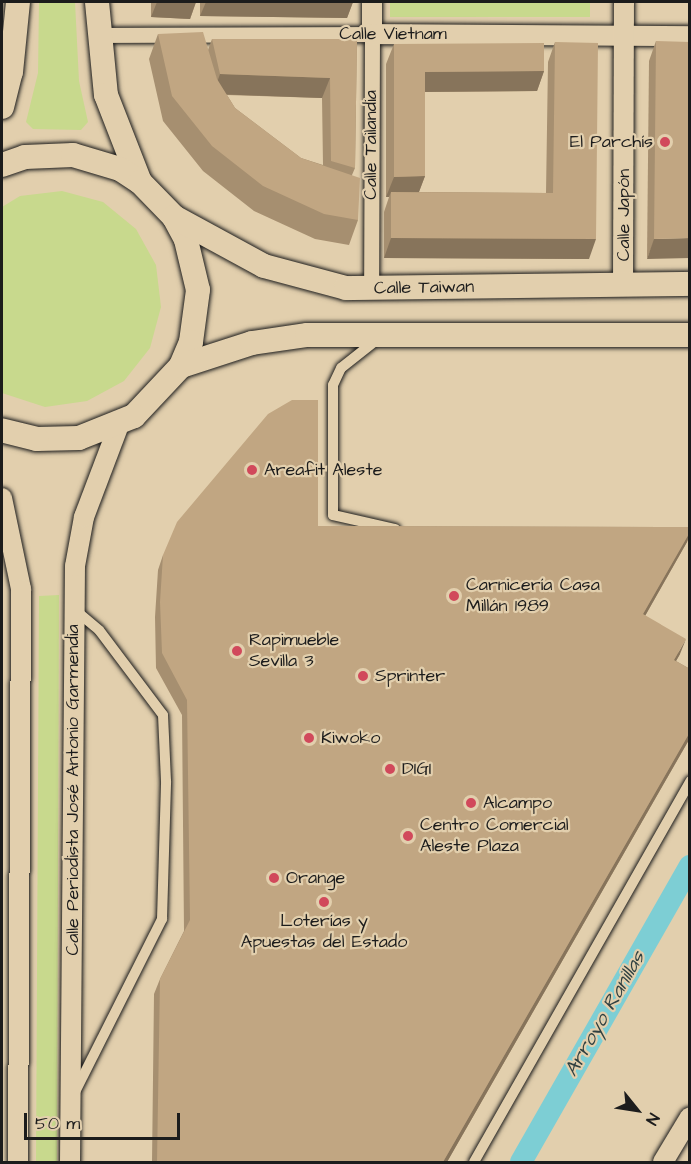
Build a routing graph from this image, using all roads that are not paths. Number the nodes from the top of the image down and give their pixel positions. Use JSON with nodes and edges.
{"nodes":[{"id":1,"x":18,"y":2,"type":"edge"},
{"id":2,"x":97,"y":2,"type":"edge"},
{"id":3,"x":372,"y":2,"type":"edge"},
{"id":4,"x":624,"y":2,"type":"edge"},
{"id":5,"x":372,"y":34,"type":"junction"},
{"id":6,"x":625,"y":34,"type":"junction"},
{"id":7,"x":97,"y":35,"type":"junction"},
{"id":8,"x":690,"y":36,"type":"edge"},
{"id":9,"x":2,"y":107,"type":"edge"},
{"id":10,"x":2,"y":165,"type":"edge"},
{"id":11,"x":140,"y":182,"type":"junction"},
{"id":12,"x":174,"y":218,"type":"junction"},
{"id":13,"x":623,"y":284,"type":"junction"},
{"id":14,"x":690,"y":284,"type":"edge"},
{"id":15,"x":371,"y":289,"type":"junction"},
{"id":16,"x":382,"y":335,"type":"junction"},
{"id":17,"x":690,"y":335,"type":"edge"},
{"id":18,"x":181,"y":366,"type":"junction"},
{"id":19,"x":119,"y":425,"type":"junction"},
{"id":20,"x":2,"y":430,"type":"edge"},
{"id":21,"x":2,"y":498,"type":"edge"},
{"id":22,"x":414,"y":530,"type":"edge"},
{"id":23,"x":75,"y":610,"type":"junction"},
{"id":24,"x":690,"y":781,"type":"edge"},
{"id":25,"x":71,"y":1099,"type":"junction"},
{"id":26,"x":690,"y":1117,"type":"edge"},
{"id":27,"x":18,"y":1162,"type":"edge"},
{"id":28,"x":70,"y":1162,"type":"edge"},
{"id":29,"x":474,"y":1162,"type":"edge"},
{"id":30,"x":663,"y":1162,"type":"edge"}],
"edges":[{"from":1,"to":9,"type":"street"},
{"from":2,"to":7,"type":"street"},
{"from":3,"to":5,"type":"street","name":"Calle Tailandia"},
{"from":4,"to":6,"type":"street","name":"Calle Japón"},
{"from":5,"to":6,"type":"street","name":"Calle Vietnam"},
{"from":5,"to":7,"type":"street","name":"Calle Vietnam"},
{"from":5,"to":15,"type":"street","name":"Calle Tailandia"},
{"from":6,"to":8,"type":"street","name":"Calle Vietnam"},
{"from":6,"to":13,"type":"street","name":"Calle Japón"},
{"from":7,"to":11,"type":"street"},
{"from":10,"to":11,"type":"street"},
{"from":11,"to":12,"type":"street"},
{"from":12,"to":15,"type":"street","name":"Calle Taiwan"},
{"from":12,"to":18,"type":"street"},
{"from":13,"to":14,"type":"street","name":"Calle Taiwan"},
{"from":13,"to":15,"type":"street","name":"Calle Taiwan"},
{"from":16,"to":17,"type":"street"},
{"from":16,"to":18,"type":"street"},
{"from":16,"to":22,"type":"lane"},
{"from":18,"to":19,"type":"street"},
{"from":19,"to":20,"type":"street"},
{"from":19,"to":23,"type":"street","name":"Calle Periodista José Antonio Garmendia"},
{"from":21,"to":27,"type":"street"},
{"from":23,"to":25,"type":"street","name":"Calle Periodista José Antonio Garmendia"},
{"from":23,"to":25,"type":"lane"},
{"from":24,"to":29,"type":"lane"},
{"from":25,"to":28,"type":"street","name":"Calle Periodista José Antonio Garmendia"},
{"from":26,"to":30,"type":"street"}]}
